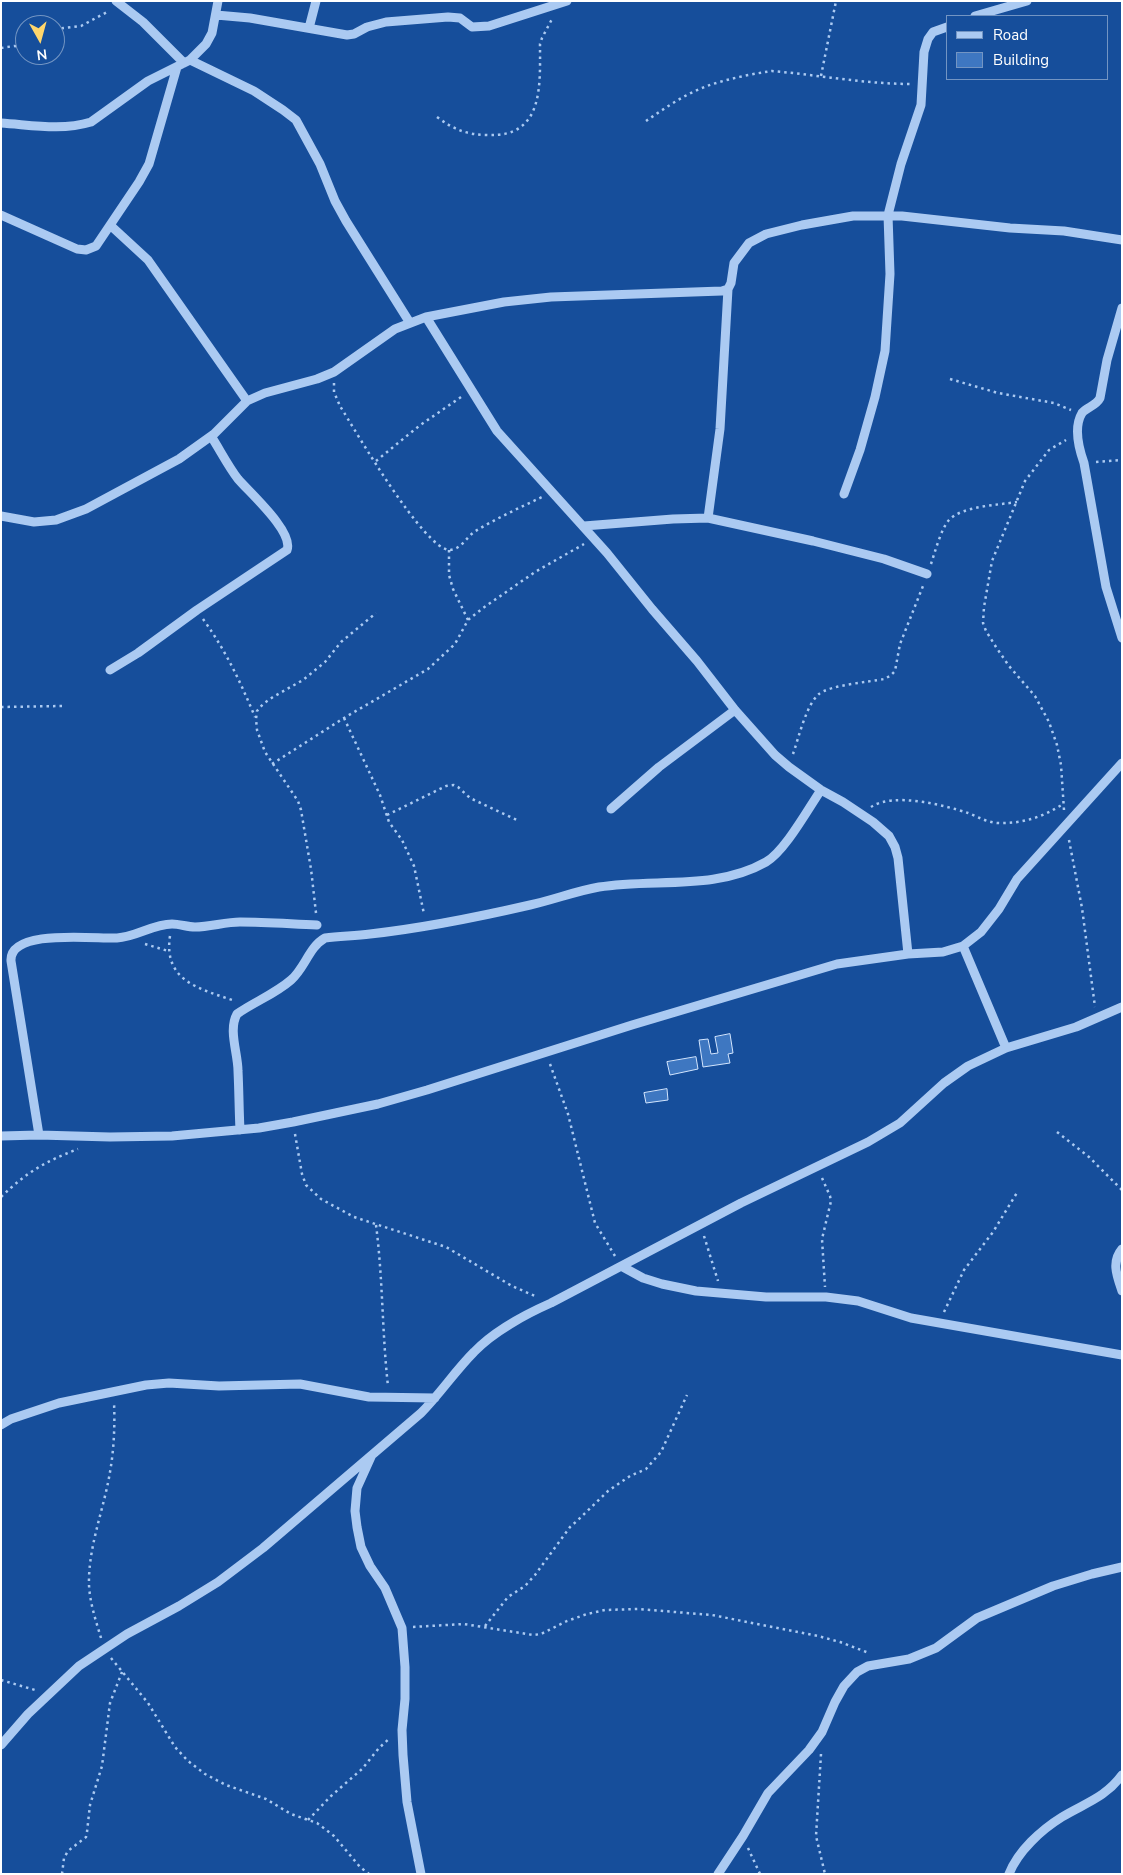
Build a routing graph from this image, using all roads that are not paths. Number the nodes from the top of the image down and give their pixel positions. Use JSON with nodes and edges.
{"nodes":[{"id":1,"x":218,"y":1,"type":"edge"},
{"id":2,"x":316,"y":1,"type":"edge"},
{"id":3,"x":1027,"y":1,"type":"edge"},
{"id":4,"x":117,"y":2,"type":"edge"},
{"id":5,"x":564,"y":2,"type":"edge"},
{"id":6,"x":216,"y":15,"type":"junction"},
{"id":7,"x":979,"y":15,"type":"edge"},
{"id":8,"x":946,"y":27,"type":"edge"},
{"id":9,"x":309,"y":28,"type":"junction"},
{"id":10,"x":184,"y":63,"type":"junction"},
{"id":11,"x":1,"y":122,"type":"edge"},
{"id":12,"x":1,"y":215,"type":"edge"},
{"id":13,"x":888,"y":215,"type":"junction"},
{"id":14,"x":110,"y":225,"type":"junction"},
{"id":15,"x":1122,"y":240,"type":"edge"},
{"id":16,"x":728,"y":289,"type":"junction"},
{"id":17,"x":1122,"y":308,"type":"edge"},
{"id":18,"x":426,"y":317,"type":"junction"},
{"id":19,"x":410,"y":323,"type":"junction"},
{"id":20,"x":246,"y":401,"type":"junction"},
{"id":21,"x":211,"y":436,"type":"junction"},
{"id":22,"x":844,"y":494,"type":"dead end"},
{"id":23,"x":1,"y":516,"type":"edge"},
{"id":24,"x":708,"y":518,"type":"junction"},
{"id":25,"x":584,"y":526,"type":"junction"},
{"id":26,"x":927,"y":574,"type":"road end"},
{"id":27,"x":1122,"y":638,"type":"edge"},
{"id":28,"x":110,"y":670,"type":"dead end"},
{"id":29,"x":735,"y":710,"type":"junction"},
{"id":30,"x":1122,"y":764,"type":"edge"},
{"id":31,"x":820,"y":790,"type":"junction"},
{"id":32,"x":611,"y":809,"type":"dead end"},
{"id":33,"x":317,"y":925,"type":"road end"},
{"id":34,"x":963,"y":946,"type":"junction"},
{"id":35,"x":908,"y":954,"type":"junction"},
{"id":36,"x":1122,"y":1007,"type":"edge"},
{"id":37,"x":1006,"y":1048,"type":"junction"},
{"id":38,"x":240,"y":1130,"type":"junction"},
{"id":39,"x":39,"y":1134,"type":"junction"},
{"id":40,"x":1,"y":1136,"type":"edge"},
{"id":41,"x":1122,"y":1249,"type":"edge"},
{"id":42,"x":621,"y":1266,"type":"junction"},
{"id":43,"x":1122,"y":1291,"type":"edge"},
{"id":44,"x":1122,"y":1355,"type":"edge"},
{"id":45,"x":435,"y":1398,"type":"junction"},
{"id":46,"x":1,"y":1425,"type":"edge"},
{"id":47,"x":372,"y":1454,"type":"junction"},
{"id":48,"x":1122,"y":1567,"type":"edge"},
{"id":49,"x":1,"y":1745,"type":"edge"},
{"id":50,"x":1122,"y":1775,"type":"edge"},
{"id":51,"x":421,"y":1874,"type":"edge"},
{"id":52,"x":718,"y":1874,"type":"edge"},
{"id":53,"x":1009,"y":1874,"type":"edge"}],
"edges":[{"from":1,"to":6,"type":"street"},
{"from":2,"to":9,"type":"street"},
{"from":3,"to":7,"type":"street"},
{"from":4,"to":10,"type":"street"},
{"from":5,"to":9,"type":"street"},
{"from":6,"to":9,"type":"street"},
{"from":6,"to":10,"type":"street"},
{"from":8,"to":13,"type":"street"},
{"from":10,"to":11,"type":"street"},
{"from":10,"to":14,"type":"street"},
{"from":10,"to":19,"type":"street"},
{"from":12,"to":14,"type":"street"},
{"from":13,"to":15,"type":"street"},
{"from":13,"to":16,"type":"street"},
{"from":13,"to":22,"type":"street"},
{"from":14,"to":20,"type":"street"},
{"from":16,"to":18,"type":"street"},
{"from":16,"to":24,"type":"street"},
{"from":17,"to":27,"type":"street"},
{"from":18,"to":19,"type":"street"},
{"from":18,"to":25,"type":"street"},
{"from":19,"to":20,"type":"street"},
{"from":20,"to":21,"type":"street"},
{"from":21,"to":23,"type":"street"},
{"from":21,"to":28,"type":"street"},
{"from":24,"to":25,"type":"street"},
{"from":24,"to":26,"type":"street"},
{"from":25,"to":29,"type":"street"},
{"from":29,"to":31,"type":"street"},
{"from":29,"to":32,"type":"street"},
{"from":30,"to":34,"type":"street"},
{"from":31,"to":35,"type":"street"},
{"from":31,"to":38,"type":"street"},
{"from":33,"to":39,"type":"street"},
{"from":34,"to":35,"type":"street"},
{"from":34,"to":37,"type":"street"},
{"from":35,"to":38,"type":"street"},
{"from":36,"to":37,"type":"street"},
{"from":37,"to":42,"type":"street"},
{"from":38,"to":39,"type":"street"},
{"from":39,"to":40,"type":"street"},
{"from":41,"to":43,"type":"street"},
{"from":42,"to":44,"type":"street"},
{"from":42,"to":45,"type":"street"},
{"from":45,"to":46,"type":"street"},
{"from":45,"to":47,"type":"street"},
{"from":47,"to":49,"type":"street"},
{"from":47,"to":51,"type":"street"},
{"from":48,"to":52,"type":"street"},
{"from":50,"to":53,"type":"street"}]}
